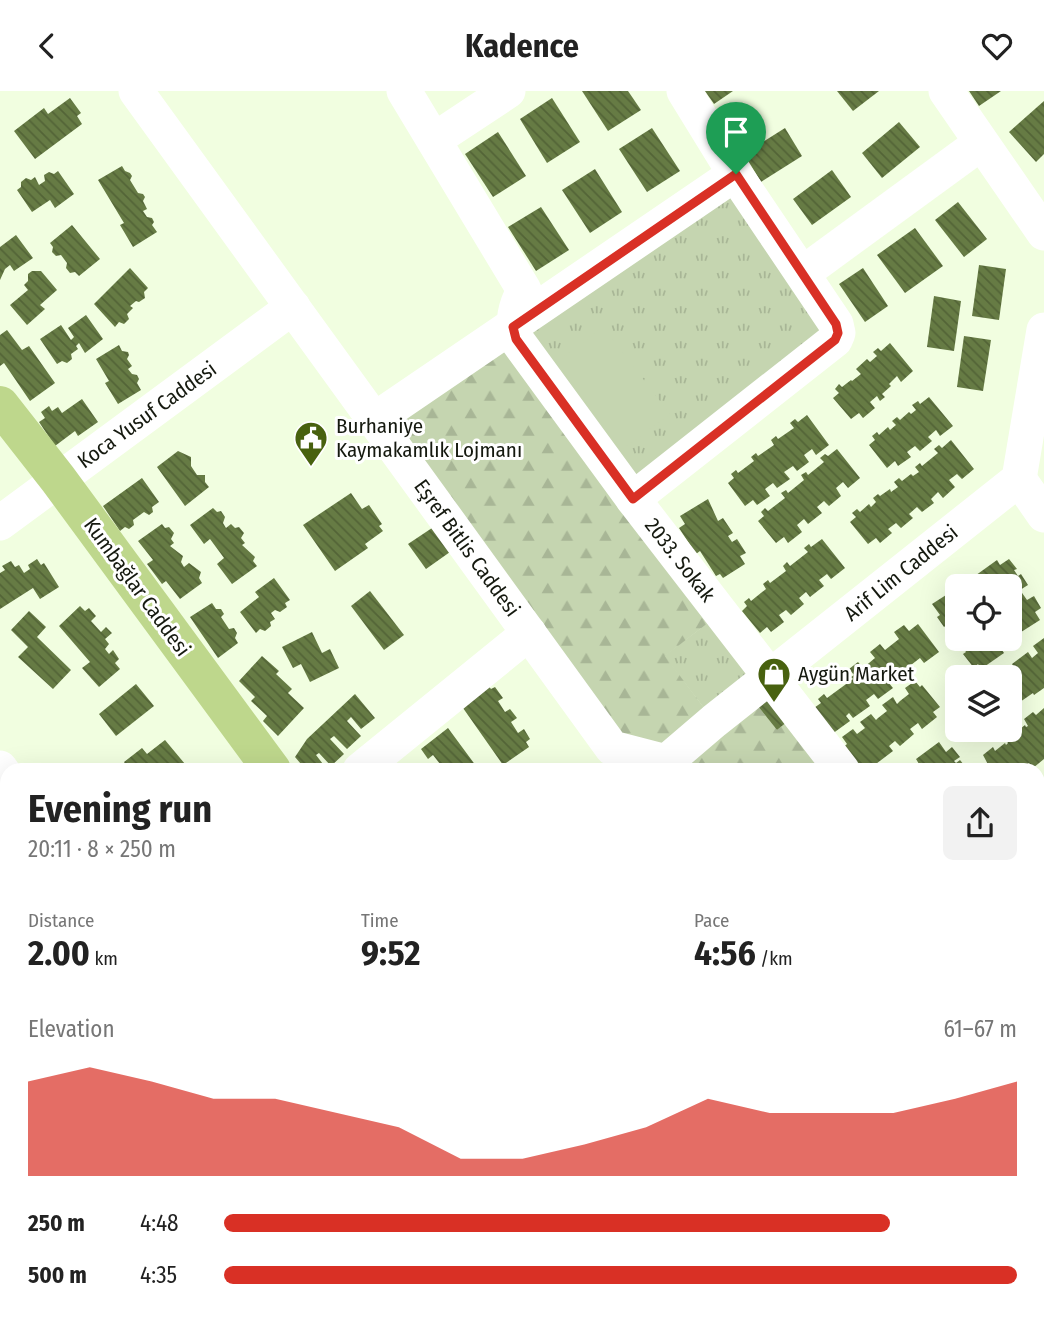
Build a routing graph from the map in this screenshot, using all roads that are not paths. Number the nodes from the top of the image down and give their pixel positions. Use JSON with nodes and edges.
{"nodes":[{"id":1,"x":136,"y":91,"type":"edge"},
{"id":2,"x":404,"y":91,"type":"edge"},
{"id":3,"x":508,"y":91,"type":"edge"},
{"id":4,"x":684,"y":91,"type":"edge"},
{"id":5,"x":946,"y":91,"type":"edge"},
{"id":6,"x":434,"y":140,"type":"junction"},
{"id":7,"x":981,"y":143,"type":"junction"},
{"id":8,"x":736,"y":174,"type":"junction"},
{"id":9,"x":1044,"y":233,"type":"edge"},
{"id":10,"x":803,"y":273,"type":"junction"},
{"id":11,"x":293,"y":307,"type":"junction"},
{"id":12,"x":513,"y":327,"type":"junction"},
{"id":13,"x":1044,"y":330,"type":"edge"},
{"id":14,"x":0,"y":405,"type":"edge"},
{"id":15,"x":374,"y":420,"type":"junction"},
{"id":16,"x":58,"y":479,"type":"junction"},
{"id":17,"x":1019,"y":479,"type":"junction"},
{"id":18,"x":633,"y":499,"type":"junction"},
{"id":19,"x":1044,"y":515,"type":"edge"},
{"id":20,"x":0,"y":523,"type":"edge"},
{"id":21,"x":529,"y":633,"type":"junction"},
{"id":22,"x":770,"y":678,"type":"junction"},
{"id":23,"x":267,"y":763,"type":"edge"},
{"id":24,"x":369,"y":763,"type":"edge"},
{"id":25,"x":660,"y":763,"type":"edge"},
{"id":26,"x":672,"y":763,"type":"edge"},
{"id":27,"x":837,"y":763,"type":"edge"}],
"edges":[{"from":1,"to":11,"type":"street","name":"Eşref Bitlis Caddesi"},
{"from":2,"to":6,"type":"street"},
{"from":3,"to":6,"type":"street"},
{"from":4,"to":8,"type":"street"},
{"from":5,"to":7,"type":"street"},
{"from":6,"to":12,"type":"street"},
{"from":7,"to":9,"type":"street"},
{"from":7,"to":10,"type":"street"},
{"from":8,"to":10,"type":"street"},
{"from":8,"to":12,"type":"street"},
{"from":10,"to":18,"type":"street"},
{"from":11,"to":15,"type":"street","name":"Eşref Bitlis Caddesi"},
{"from":11,"to":16,"type":"street","name":"Koca Yusuf Caddesi"},
{"from":12,"to":15,"type":"street"},
{"from":12,"to":18,"type":"street","name":"2033. Sokak"},
{"from":13,"to":17,"type":"street"},
{"from":14,"to":16,"type":"main road","name":"Kumbağlar Caddesi"},
{"from":15,"to":21,"type":"street","name":"Eşref Bitlis Caddesi"},
{"from":16,"to":20,"type":"street","name":"Koca Yusuf Caddesi"},
{"from":16,"to":23,"type":"main road","name":"Kumbağlar Caddesi"},
{"from":17,"to":19,"type":"street"},
{"from":17,"to":22,"type":"street","name":"Arif Lim Caddesi"},
{"from":18,"to":22,"type":"street","name":"2033. Sokak"},
{"from":21,"to":24,"type":"street"},
{"from":21,"to":25,"type":"street","name":"Eşref Bitlis Caddesi"},
{"from":22,"to":26,"type":"street","name":"Arif Lim Caddesi"},
{"from":22,"to":27,"type":"street","name":"2033. Sokak"}]}
